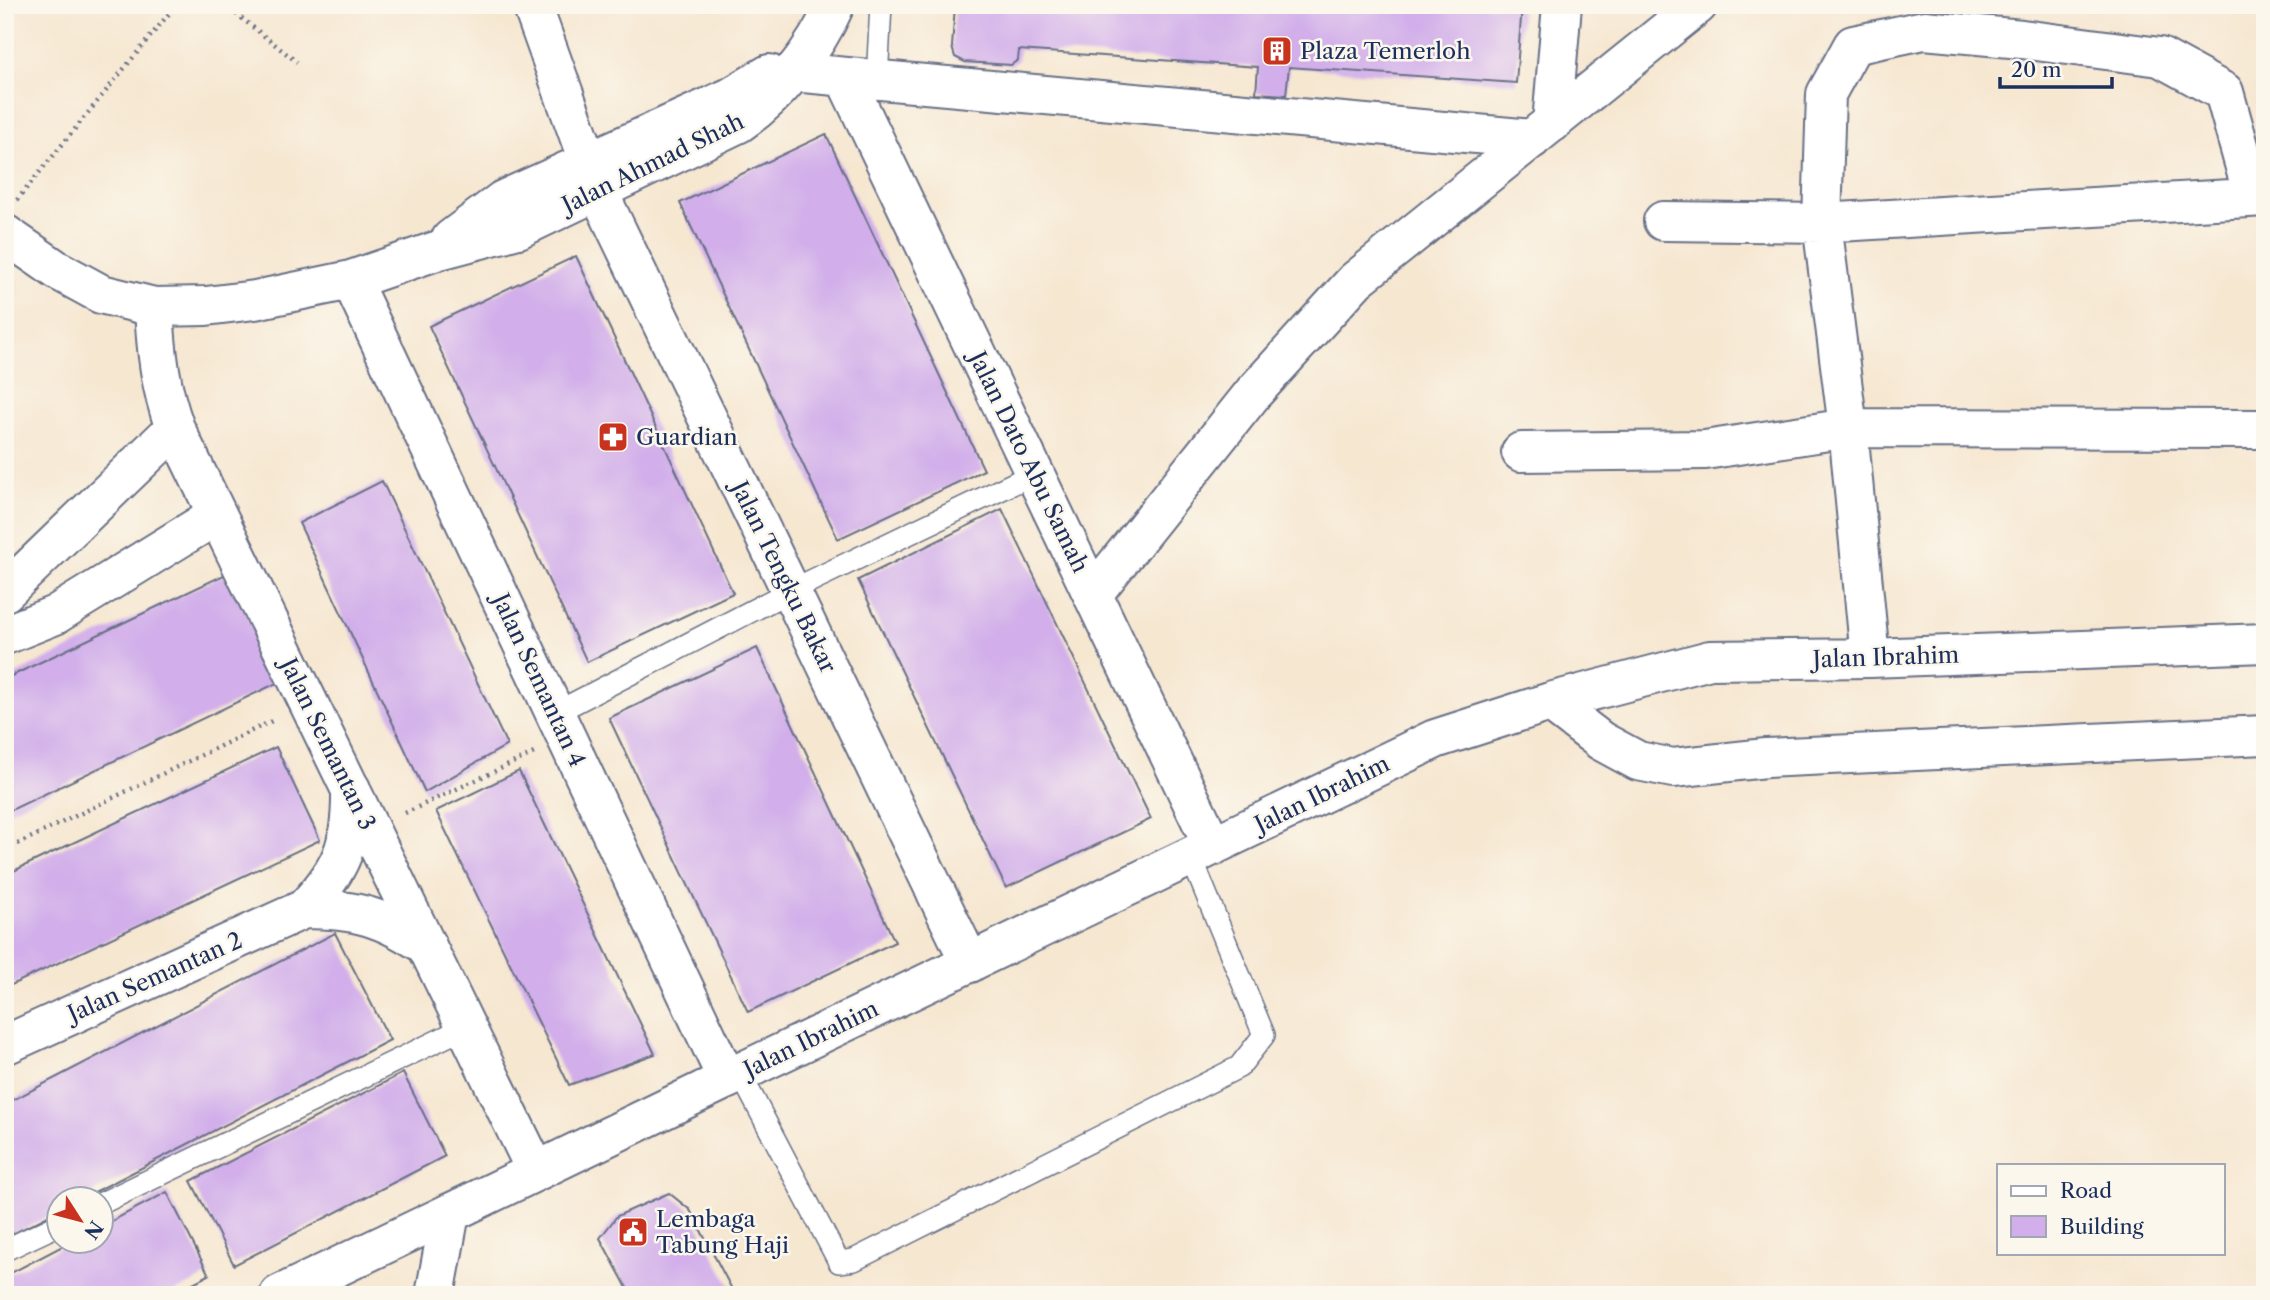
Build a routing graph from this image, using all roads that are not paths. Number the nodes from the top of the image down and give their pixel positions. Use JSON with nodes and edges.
{"nodes":[{"id":1,"x":532,"y":5,"type":"edge"},
{"id":2,"x":881,"y":5,"type":"edge"},
{"id":3,"x":1562,"y":5,"type":"edge"},
{"id":4,"x":1698,"y":5,"type":"edge"},
{"id":5,"x":832,"y":11,"type":"edge"},
{"id":6,"x":792,"y":72,"type":"junction"},
{"id":7,"x":861,"y":79,"type":"junction"},
{"id":8,"x":1542,"y":131,"type":"junction"},
{"id":9,"x":593,"y":176,"type":"junction"},
{"id":10,"x":2259,"y":196,"type":"edge"},
{"id":11,"x":10,"y":219,"type":"edge"},
{"id":12,"x":1663,"y":221,"type":"dead end"},
{"id":13,"x":1822,"y":223,"type":"junction"},
{"id":14,"x":351,"y":281,"type":"junction"},
{"id":15,"x":154,"y":307,"type":"junction"},
{"id":16,"x":175,"y":428,"type":"junction"},
{"id":17,"x":1848,"y":428,"type":"junction"},
{"id":18,"x":2265,"y":429,"type":"edge"},
{"id":19,"x":1521,"y":452,"type":"dead end"},
{"id":20,"x":1035,"y":473,"type":"junction"},
{"id":21,"x":217,"y":515,"type":"junction"},
{"id":22,"x":790,"y":591,"type":"junction"},
{"id":23,"x":5,"y":593,"type":"edge"},
{"id":24,"x":1093,"y":594,"type":"junction"},
{"id":25,"x":5,"y":635,"type":"edge"},
{"id":26,"x":2265,"y":643,"type":"edge"},
{"id":27,"x":1870,"y":658,"type":"junction"},
{"id":28,"x":1550,"y":702,"type":"junction"},
{"id":29,"x":561,"y":725,"type":"junction"},
{"id":30,"x":2265,"y":735,"type":"edge"},
{"id":31,"x":351,"y":789,"type":"junction"},
{"id":32,"x":1202,"y":851,"type":"junction"},
{"id":33,"x":304,"y":909,"type":"junction"},
{"id":34,"x":427,"y":946,"type":"junction"},
{"id":35,"x":970,"y":963,"type":"junction"},
{"id":36,"x":466,"y":1027,"type":"junction"},
{"id":37,"x":5,"y":1045,"type":"edge"},
{"id":38,"x":734,"y":1076,"type":"junction"},
{"id":39,"x":536,"y":1171,"type":"junction"},
{"id":40,"x":116,"y":1196,"type":"edge"},
{"id":41,"x":450,"y":1213,"type":"junction"},
{"id":42,"x":46,"y":1231,"type":"edge"},
{"id":43,"x":5,"y":1250,"type":"edge"},
{"id":44,"x":279,"y":1295,"type":"edge"},
{"id":45,"x":435,"y":1295,"type":"edge"}],
"edges":[{"from":1,"to":9,"type":"street","name":"Jalan Tengku Bakar"},
{"from":2,"to":7,"type":"lane"},
{"from":3,"to":8,"type":"street"},
{"from":4,"to":8,"type":"street"},
{"from":5,"to":6,"type":"street","name":"Jalan Ahmad Shah"},
{"from":5,"to":9,"type":"street","name":"Jalan Ahmad Shah"},
{"from":6,"to":7,"type":"street"},
{"from":6,"to":9,"type":"street","name":"Jalan Ahmad Shah"},
{"from":7,"to":8,"type":"street"},
{"from":7,"to":20,"type":"street","name":"Jalan Dato Abu Samah"},
{"from":8,"to":24,"type":"street"},
{"from":9,"to":14,"type":"street","name":"Jalan Ahmad Shah"},
{"from":9,"to":22,"type":"street","name":"Jalan Tengku Bakar"},
{"from":10,"to":13,"type":"street"},
{"from":10,"to":13,"type":"street"},
{"from":11,"to":15,"type":"street","name":"Jalan Ahmad Shah"},
{"from":12,"to":13,"type":"street"},
{"from":13,"to":17,"type":"street"},
{"from":14,"to":15,"type":"street","name":"Jalan Ahmad Shah"},
{"from":14,"to":29,"type":"street","name":"Jalan Semantan 4"},
{"from":15,"to":16,"type":"street","name":"Jalan Semantan 3"},
{"from":16,"to":21,"type":"street","name":"Jalan Semantan 3"},
{"from":16,"to":23,"type":"street"},
{"from":17,"to":18,"type":"street"},
{"from":17,"to":19,"type":"street"},
{"from":17,"to":27,"type":"street"},
{"from":20,"to":22,"type":"lane"},
{"from":20,"to":24,"type":"street","name":"Jalan Dato Abu Samah"},
{"from":21,"to":25,"type":"street"},
{"from":21,"to":31,"type":"street","name":"Jalan Semantan 3"},
{"from":22,"to":29,"type":"lane"},
{"from":22,"to":35,"type":"street","name":"Jalan Tengku Bakar"},
{"from":24,"to":32,"type":"street","name":"Jalan Dato Abu Samah"},
{"from":26,"to":27,"type":"street","name":"Jalan Ibrahim"},
{"from":27,"to":28,"type":"street","name":"Jalan Ibrahim"},
{"from":28,"to":30,"type":"street"},
{"from":28,"to":32,"type":"street","name":"Jalan Ibrahim"},
{"from":29,"to":38,"type":"street","name":"Jalan Semantan 4"},
{"from":31,"to":33,"type":"street","name":"Jalan Semantan 2"},
{"from":31,"to":34,"type":"street","name":"Jalan Semantan 3"},
{"from":32,"to":35,"type":"street","name":"Jalan Ibrahim"},
{"from":32,"to":38,"type":"lane"},
{"from":33,"to":34,"type":"street","name":"Jalan Semantan 2"},
{"from":33,"to":37,"type":"street","name":"Jalan Semantan 2"},
{"from":34,"to":36,"type":"street","name":"Jalan Semantan 3"},
{"from":35,"to":38,"type":"street","name":"Jalan Ibrahim"},
{"from":36,"to":39,"type":"street","name":"Jalan Semantan 3"},
{"from":36,"to":40,"type":"lane"},
{"from":38,"to":39,"type":"street","name":"Jalan Ibrahim"},
{"from":39,"to":41,"type":"street","name":"Jalan Ibrahim"},
{"from":41,"to":44,"type":"street","name":"Jalan Ibrahim"},
{"from":41,"to":45,"type":"street"},
{"from":42,"to":43,"type":"lane"}]}
